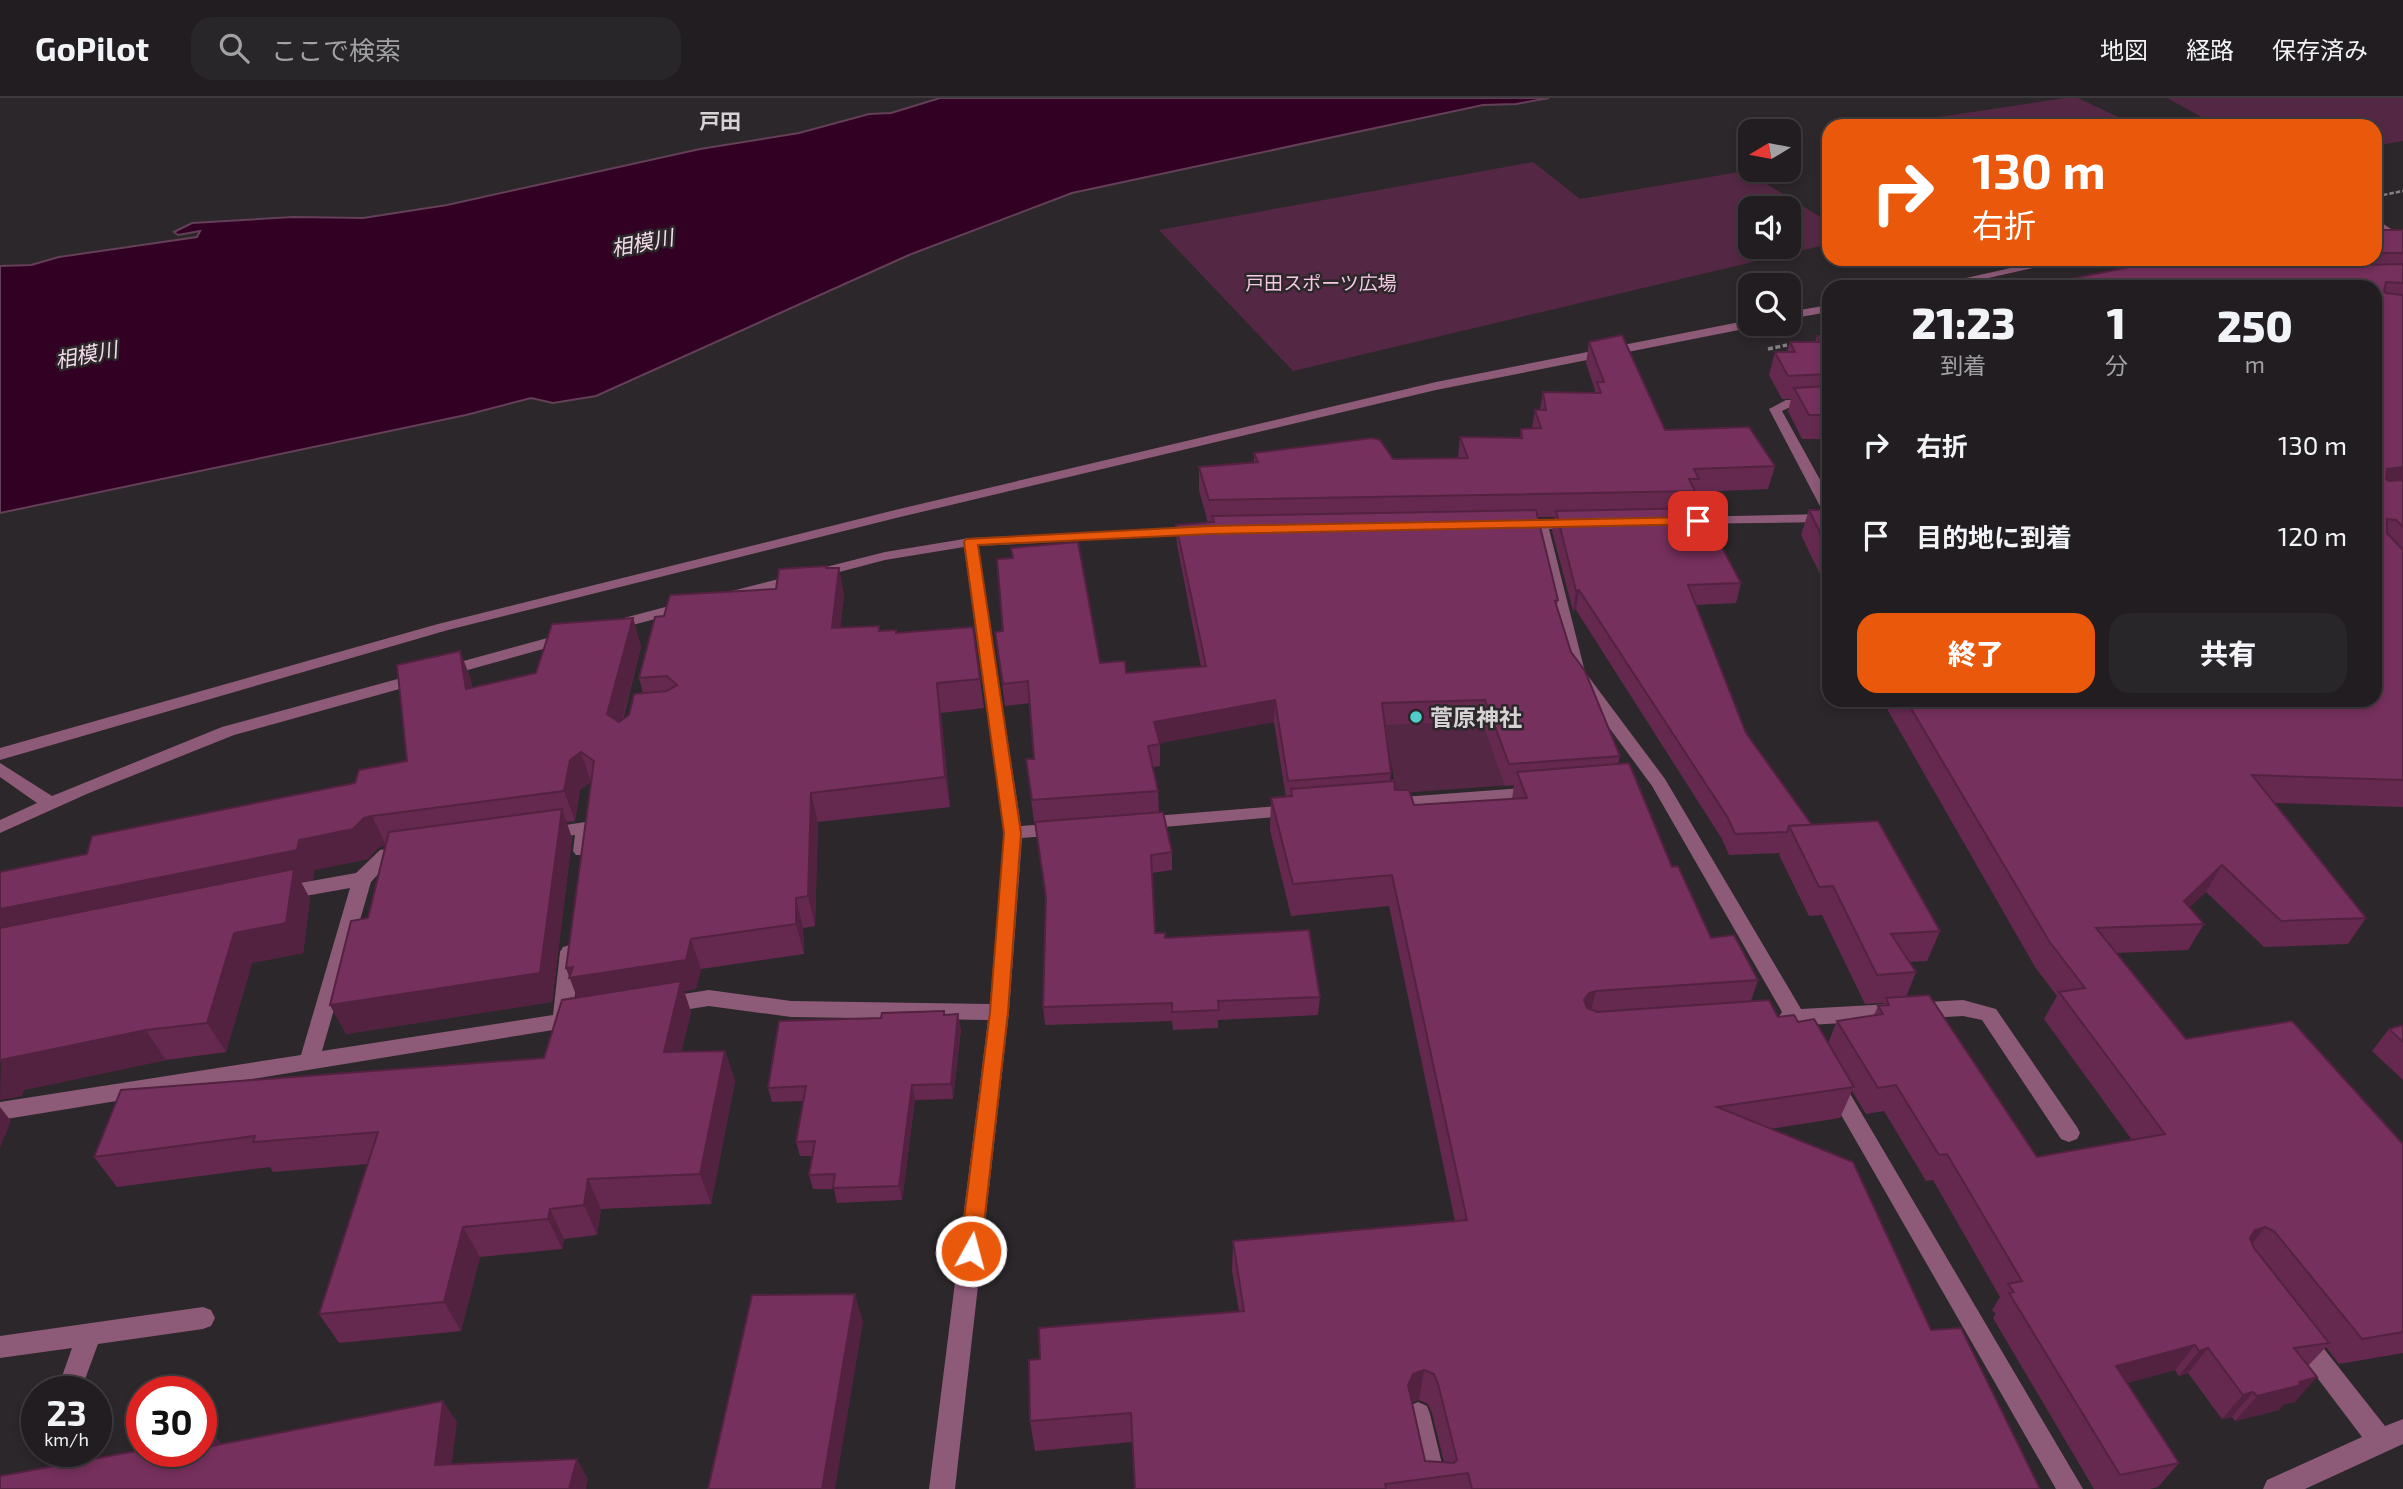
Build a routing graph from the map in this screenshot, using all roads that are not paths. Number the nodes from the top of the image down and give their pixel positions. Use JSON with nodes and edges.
{"nodes":[{"id":1,"x":2382,"y":228,"type":"edge"},
{"id":2,"x":2403,"y":242,"type":"edge"},
{"id":3,"x":2033,"y":266,"type":"edge"},
{"id":4,"x":1966,"y":280,"type":"edge"},
{"id":5,"x":1822,"y":309,"type":"edge"},
{"id":6,"x":1801,"y":313,"type":"edge"},
{"id":7,"x":1738,"y":326,"type":"edge"},
{"id":8,"x":1822,"y":403,"type":"edge"},
{"id":9,"x":1822,"y":497,"type":"edge"},
{"id":10,"x":1822,"y":518,"type":"edge"},
{"id":11,"x":1664,"y":522,"type":"edge"},
{"id":12,"x":1596,"y":523,"type":"edge"},
{"id":13,"x":1541,"y":524,"type":"junction"},
{"id":14,"x":1500,"y":525,"type":"edge"},
{"id":15,"x":1210,"y":530,"type":"edge"},
{"id":16,"x":970,"y":542,"type":"junction"},
{"id":17,"x":0,"y":754,"type":"edge"},
{"id":18,"x":0,"y":769,"type":"edge"},
{"id":19,"x":1659,"y":783,"type":"junction"},
{"id":20,"x":1632,"y":785,"type":"edge"},
{"id":21,"x":1549,"y":792,"type":"edge"},
{"id":22,"x":51,"y":804,"type":"junction"},
{"id":23,"x":1370,"y":805,"type":"edge"},
{"id":24,"x":1315,"y":810,"type":"edge"},
{"id":25,"x":1123,"y":824,"type":"edge"},
{"id":26,"x":0,"y":827,"type":"edge"},
{"id":27,"x":1081,"y":827,"type":"edge"},
{"id":28,"x":1013,"y":833,"type":"junction"},
{"id":29,"x":532,"y":835,"type":"edge"},
{"id":30,"x":426,"y":849,"type":"edge"},
{"id":31,"x":580,"y":870,"type":"edge"},
{"id":32,"x":362,"y":878,"type":"junction"},
{"id":33,"x":267,"y":897,"type":"edge"},
{"id":34,"x":572,"y":939,"type":"edge"},
{"id":35,"x":642,"y":1009,"type":"edge"},
{"id":36,"x":999,"y":1012,"type":"junction"},
{"id":37,"x":602,"y":1015,"type":"edge"},
{"id":38,"x":1795,"y":1018,"type":"junction"},
{"id":39,"x":1768,"y":1020,"type":"edge"},
{"id":40,"x":562,"y":1022,"type":"junction"},
{"id":41,"x":309,"y":1062,"type":"junction"},
{"id":42,"x":0,"y":1111,"type":"edge"},
{"id":43,"x":2068,"y":1133,"type":"dead end"},
{"id":44,"x":203,"y":1318,"type":"dead end"},
{"id":45,"x":2287,"y":1320,"type":"edge"},
{"id":46,"x":89,"y":1335,"type":"junction"},
{"id":47,"x":0,"y":1347,"type":"edge"},
{"id":48,"x":74,"y":1376,"type":"edge"},
{"id":49,"x":1418,"y":1414,"type":"edge"},
{"id":50,"x":2392,"y":1436,"type":"edge"},
{"id":51,"x":942,"y":1489,"type":"edge"},
{"id":52,"x":1435,"y":1489,"type":"edge"},
{"id":53,"x":2070,"y":1489,"type":"edge"},
{"id":54,"x":2276,"y":1489,"type":"edge"}],
"edges":[{"from":1,"to":2,"type":"street"},
{"from":3,"to":4,"type":"street"},
{"from":5,"to":6,"type":"street"},
{"from":7,"to":17,"type":"street"},
{"from":8,"to":9,"type":"street"},
{"from":10,"to":11,"type":"street"},
{"from":12,"to":13,"type":"street"},
{"from":13,"to":14,"type":"street"},
{"from":13,"to":19,"type":"street"},
{"from":15,"to":16,"type":"street"},
{"from":16,"to":22,"type":"street"},
{"from":16,"to":28,"type":"street"},
{"from":18,"to":22,"type":"street"},
{"from":19,"to":20,"type":"street"},
{"from":19,"to":38,"type":"street"},
{"from":21,"to":23,"type":"street"},
{"from":22,"to":26,"type":"street"},
{"from":24,"to":25,"type":"street"},
{"from":27,"to":28,"type":"street"},
{"from":28,"to":36,"type":"street"},
{"from":29,"to":31,"type":"street"},
{"from":30,"to":32,"type":"street"},
{"from":32,"to":33,"type":"street"},
{"from":32,"to":41,"type":"street"},
{"from":34,"to":40,"type":"street"},
{"from":35,"to":36,"type":"street"},
{"from":36,"to":51,"type":"street"},
{"from":37,"to":40,"type":"street"},
{"from":38,"to":39,"type":"street"},
{"from":38,"to":43,"type":"street"},
{"from":38,"to":53,"type":"street"},
{"from":40,"to":41,"type":"street"},
{"from":41,"to":42,"type":"street"},
{"from":44,"to":46,"type":"street"},
{"from":45,"to":50,"type":"street"},
{"from":46,"to":47,"type":"street"},
{"from":46,"to":48,"type":"street"},
{"from":49,"to":52,"type":"street"},
{"from":50,"to":54,"type":"street"}]}
